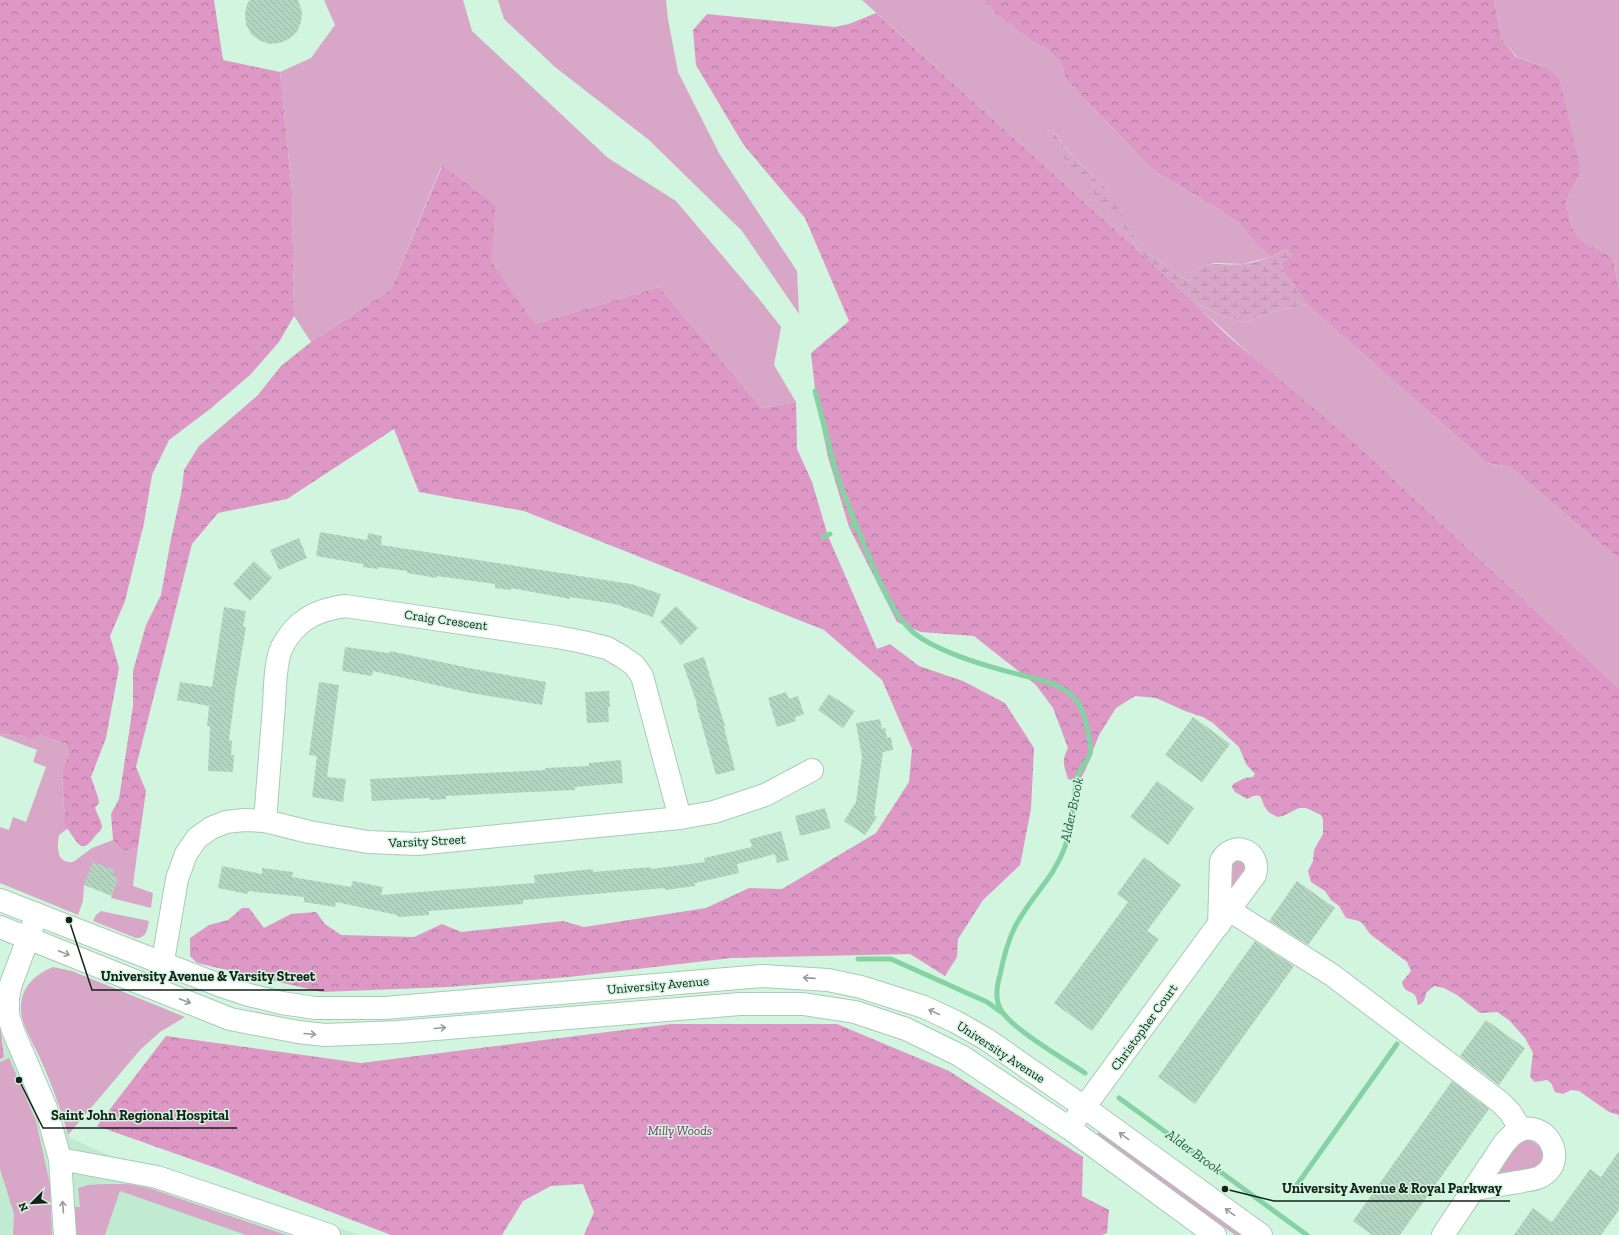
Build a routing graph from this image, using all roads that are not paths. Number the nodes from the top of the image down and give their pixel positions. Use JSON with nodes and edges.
{"nodes":[{"id":1,"x":812,"y":770,"type":"dead end"},
{"id":2,"x":680,"y":818,"type":"junction"},
{"id":3,"x":265,"y":821,"type":"junction"},
{"id":4,"x":0,"y":900,"type":"edge"},
{"id":5,"x":37,"y":914,"type":"junction"},
{"id":6,"x":0,"y":928,"type":"edge"},
{"id":7,"x":28,"y":938,"type":"junction"},
{"id":8,"x":162,"y":963,"type":"junction"},
{"id":9,"x":158,"y":990,"type":"junction"},
{"id":10,"x":1084,"y":1107,"type":"junction"},
{"id":11,"x":1069,"y":1128,"type":"junction"},
{"id":12,"x":1521,"y":1130,"type":"junction"},
{"id":13,"x":61,"y":1169,"type":"junction"},
{"id":14,"x":1474,"y":1189,"type":"junction"},
{"id":15,"x":65,"y":1235,"type":"edge"},
{"id":16,"x":329,"y":1235,"type":"edge"},
{"id":17,"x":1215,"y":1235,"type":"edge"},
{"id":18,"x":1261,"y":1235,"type":"edge"},
{"id":19,"x":1443,"y":1235,"type":"edge"}],
"edges":[{"from":1,"to":2,"type":"main road","name":"Varsity Street"},
{"from":2,"to":3,"type":"main road","name":"Varsity Street"},
{"from":2,"to":3,"type":"main road","name":"Craig Crescent"},
{"from":3,"to":8,"type":"main road","name":"Varsity Street"},
{"from":4,"to":5,"type":"main road","name":"University Avenue"},
{"from":5,"to":7,"type":"main road"},
{"from":5,"to":8,"type":"main road","name":"University Avenue"},
{"from":6,"to":7,"type":"main road","name":"University Avenue"},
{"from":7,"to":9,"type":"main road","name":"University Avenue","one_way":true},
{"from":7,"to":13,"type":"main road"},
{"from":8,"to":9,"type":"main road","name":"Varsity Street"},
{"from":10,"to":8,"type":"main road","name":"University Avenue","one_way":true},
{"from":9,"to":11,"type":"main road","name":"University Avenue","one_way":true},
{"from":10,"to":11,"type":"main road","name":"Christopher Court"},
{"from":10,"to":12,"type":"main road","name":"Christopher Court"},
{"from":18,"to":10,"type":"main road","name":"University Avenue","one_way":true},
{"from":11,"to":17,"type":"main road","name":"University Avenue"},
{"from":12,"to":14,"type":"main road"},
{"from":12,"to":14,"type":"main road"},
{"from":15,"to":13,"type":"main road","one_way":true},
{"from":13,"to":16,"type":"main road"},
{"from":14,"to":19,"type":"main road"}]}
